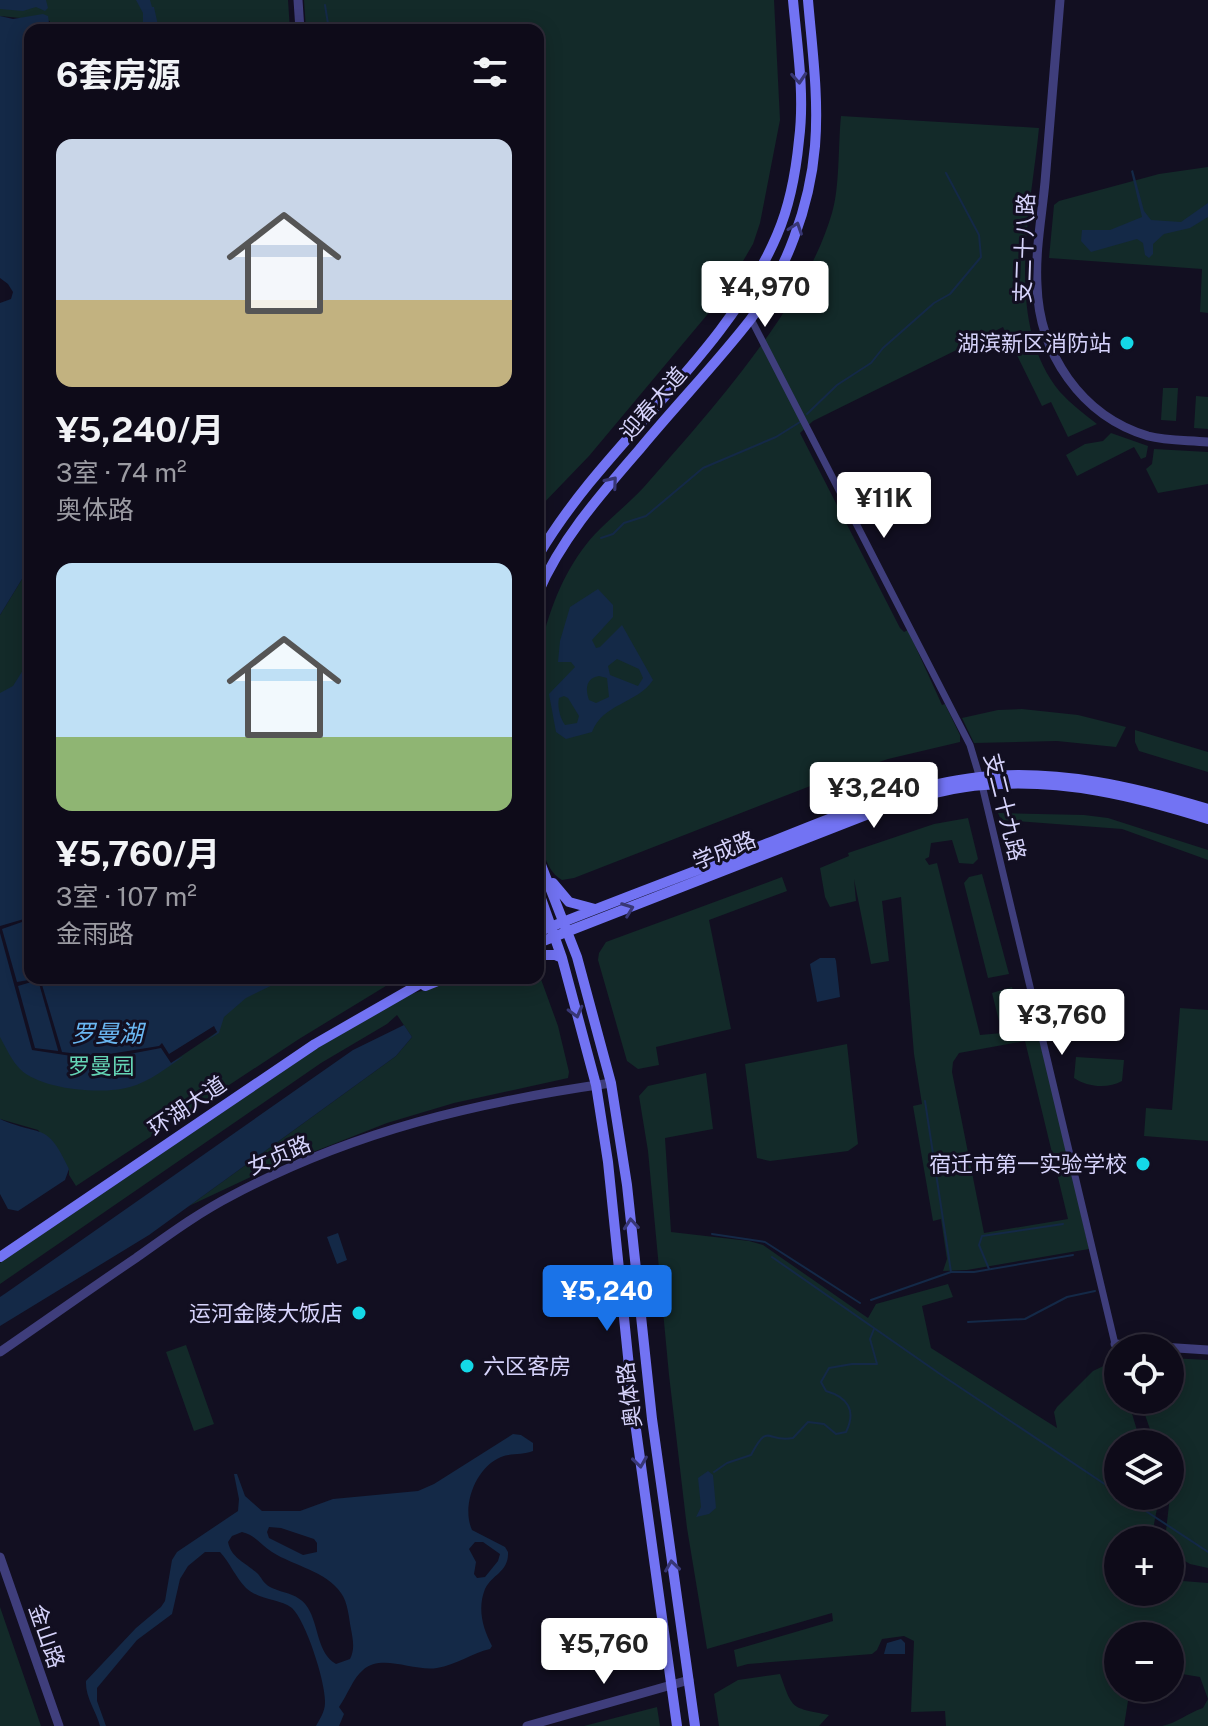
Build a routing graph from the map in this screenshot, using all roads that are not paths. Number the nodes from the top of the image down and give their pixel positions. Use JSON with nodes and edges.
{"nodes":[{"id":1,"x":298,"y":0,"type":"edge"},
{"id":2,"x":793,"y":0,"type":"edge"},
{"id":3,"x":808,"y":0,"type":"edge"},
{"id":4,"x":1060,"y":0,"type":"edge"},
{"id":5,"x":300,"y":24,"type":"edge"},
{"id":6,"x":751,"y":319,"type":"junction"},
{"id":7,"x":1208,"y":442,"type":"edge"},
{"id":8,"x":577,"y":498,"type":"junction"},
{"id":9,"x":589,"y":510,"type":"junction"},
{"id":10,"x":544,"y":547,"type":"edge"},
{"id":11,"x":544,"y":559,"type":"edge"},
{"id":12,"x":552,"y":564,"type":"junction"},
{"id":13,"x":544,"y":581,"type":"edge"},
{"id":14,"x":981,"y":781,"type":"junction"},
{"id":15,"x":1208,"y":809,"type":"edge"},
{"id":16,"x":1208,"y":819,"type":"edge"},
{"id":17,"x":544,"y":867,"type":"edge"},
{"id":18,"x":544,"y":871,"type":"edge"},
{"id":19,"x":544,"y":907,"type":"edge"},
{"id":20,"x":598,"y":914,"type":"junction"},
{"id":21,"x":566,"y":927,"type":"junction"},
{"id":22,"x":544,"y":932,"type":"edge"},
{"id":23,"x":553,"y":932,"type":"junction"},
{"id":24,"x":544,"y":939,"type":"edge"},
{"id":25,"x":544,"y":955,"type":"edge"},
{"id":26,"x":577,"y":957,"type":"junction"},
{"id":27,"x":562,"y":958,"type":"junction"},
{"id":28,"x":420,"y":984,"type":"edge"},
{"id":29,"x":429,"y":984,"type":"edge"},
{"id":30,"x":401,"y":995,"type":"junction"},
{"id":31,"x":611,"y":1083,"type":"junction"},
{"id":32,"x":596,"y":1085,"type":"junction"},
{"id":33,"x":0,"y":1257,"type":"edge"},
{"id":34,"x":1113,"y":1334,"type":"edge"},
{"id":35,"x":1184,"y":1348,"type":"edge"},
{"id":36,"x":1208,"y":1350,"type":"edge"},
{"id":37,"x":0,"y":1352,"type":"edge"},
{"id":38,"x":0,"y":1557,"type":"edge"},
{"id":39,"x":689,"y":1680,"type":"junction"},
{"id":40,"x":670,"y":1684,"type":"junction"},
{"id":41,"x":59,"y":1726,"type":"edge"},
{"id":42,"x":527,"y":1726,"type":"edge"},
{"id":43,"x":677,"y":1726,"type":"edge"},
{"id":44,"x":695,"y":1726,"type":"edge"}],
"edges":[{"from":1,"to":5,"type":"street"},
{"from":2,"to":8,"type":"main road","name":"迎春大道","one_way":true},
{"from":6,"to":3,"type":"main road","name":"迎春大道","one_way":true},
{"from":4,"to":7,"type":"street","name":"支二十八路"},
{"from":9,"to":6,"type":"main road","name":"迎春大道","one_way":true},
{"from":6,"to":14,"type":"street","name":"支二十九路"},
{"from":8,"to":9,"type":"main road"},
{"from":8,"to":10,"type":"main road","name":"迎春大道"},
{"from":9,"to":12,"type":"main road","name":"迎春大道"},
{"from":11,"to":12,"type":"street"},
{"from":12,"to":13,"type":"main road","name":"迎春大道"},
{"from":14,"to":15,"type":"main road","name":"学成路"},
{"from":14,"to":16,"type":"main road","name":"学成路"},
{"from":14,"to":20,"type":"main road","name":"学成路"},
{"from":14,"to":34,"type":"street","name":"支二十九路"},
{"from":17,"to":20,"type":"main road"},
{"from":18,"to":21,"type":"main road"},
{"from":19,"to":23,"type":"main road"},
{"from":20,"to":21,"type":"main road","name":"学成路"},
{"from":20,"to":26,"type":"main road"},
{"from":21,"to":23,"type":"main road","name":"学成路"},
{"from":21,"to":26,"type":"main road","name":"奥体路"},
{"from":22,"to":23,"type":"main road","name":"学成路"},
{"from":23,"to":24,"type":"main road","name":"学成路"},
{"from":23,"to":27,"type":"main road","name":"奥体路"},
{"from":25,"to":27,"type":"main road"},
{"from":26,"to":31,"type":"main road","name":"奥体路"},
{"from":27,"to":32,"type":"main road","name":"奥体路","one_way":true},
{"from":28,"to":30,"type":"main road"},
{"from":29,"to":30,"type":"main road"},
{"from":30,"to":33,"type":"main road","name":"环湖大道"},
{"from":31,"to":32,"type":"street","name":"女贞路"},
{"from":39,"to":31,"type":"main road","name":"奥体路","one_way":true},
{"from":32,"to":37,"type":"street","name":"女贞路"},
{"from":32,"to":40,"type":"main road","name":"奥体路","one_way":true},
{"from":35,"to":36,"type":"street"},
{"from":38,"to":41,"type":"street","name":"金山路"},
{"from":39,"to":40,"type":"street"},
{"from":39,"to":44,"type":"main road","name":"奥体路"},
{"from":40,"to":42,"type":"street"},
{"from":40,"to":43,"type":"main road","name":"奥体路"}]}
